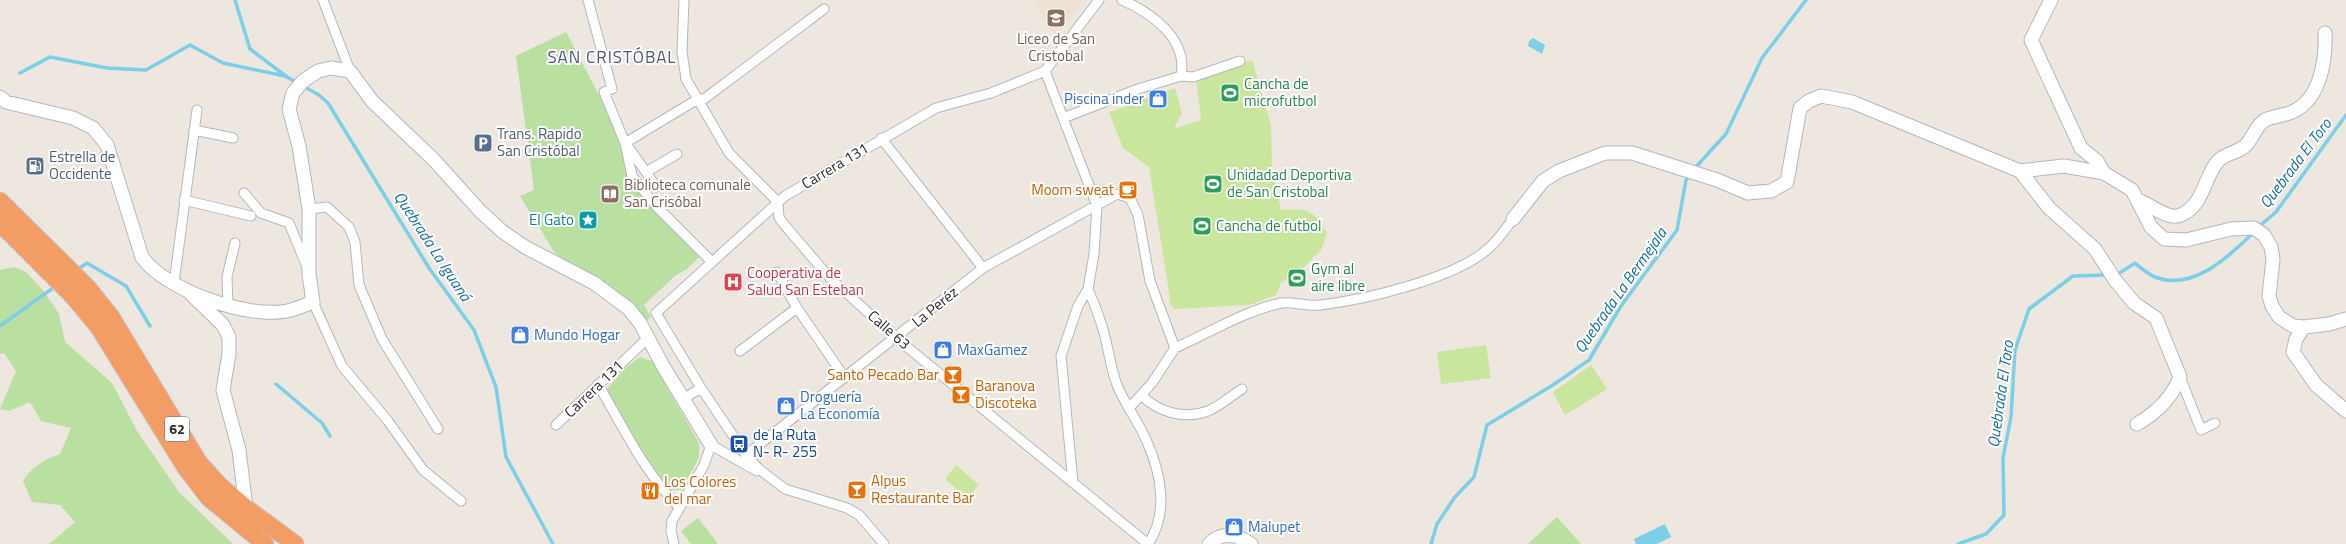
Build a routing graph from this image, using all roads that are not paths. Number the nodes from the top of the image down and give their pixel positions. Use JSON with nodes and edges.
{"nodes":[{"id":1,"x":323,"y":0,"type":"edge"},
{"id":2,"x":588,"y":0,"type":"edge"},
{"id":3,"x":684,"y":0,"type":"edge"},
{"id":4,"x":1099,"y":0,"type":"edge"},
{"id":5,"x":1122,"y":0,"type":"edge"},
{"id":6,"x":2051,"y":0,"type":"edge"},
{"id":7,"x":824,"y":9,"type":"dead end"},
{"id":8,"x":2325,"y":33,"type":"dead end"},
{"id":9,"x":1240,"y":61,"type":"dead end"},
{"id":10,"x":350,"y":71,"type":"junction"},
{"id":11,"x":1046,"y":71,"type":"junction"},
{"id":12,"x":1181,"y":76,"type":"junction"},
{"id":13,"x":0,"y":97,"type":"edge"},
{"id":14,"x":698,"y":99,"type":"junction"},
{"id":15,"x":197,"y":110,"type":"dead end"},
{"id":16,"x":1062,"y":118,"type":"junction"},
{"id":17,"x":194,"y":130,"type":"junction"},
{"id":18,"x":233,"y":138,"type":"dead end"},
{"id":19,"x":881,"y":138,"type":"junction"},
{"id":20,"x":625,"y":143,"type":"junction"},
{"id":21,"x":677,"y":154,"type":"dead end"},
{"id":22,"x":2020,"y":170,"type":"junction"},
{"id":23,"x":646,"y":172,"type":"junction"},
{"id":24,"x":2104,"y":173,"type":"junction"},
{"id":25,"x":656,"y":187,"type":"dead end"},
{"id":26,"x":244,"y":193,"type":"dead end"},
{"id":27,"x":184,"y":200,"type":"junction"},
{"id":28,"x":2137,"y":200,"type":"junction"},
{"id":29,"x":0,"y":201,"type":"edge"},
{"id":30,"x":778,"y":202,"type":"junction"},
{"id":31,"x":1097,"y":206,"type":"junction"},
{"id":32,"x":309,"y":209,"type":"junction"},
{"id":33,"x":251,"y":216,"type":"dead end"},
{"id":34,"x":1513,"y":219,"type":"joint"},
{"id":35,"x":0,"y":223,"type":"edge"},
{"id":36,"x":235,"y":244,"type":"dead end"},
{"id":37,"x":43,"y":253,"type":"junction"},
{"id":38,"x":712,"y":262,"type":"junction"},
{"id":39,"x":982,"y":268,"type":"junction"},
{"id":40,"x":777,"y":272,"type":"dead end"},
{"id":41,"x":309,"y":274,"type":"junction"},
{"id":42,"x":174,"y":283,"type":"junction"},
{"id":43,"x":1088,"y":289,"type":"junction"},
{"id":44,"x":191,"y":294,"type":"junction"},
{"id":45,"x":313,"y":302,"type":"junction"},
{"id":46,"x":228,"y":305,"type":"junction"},
{"id":47,"x":797,"y":308,"type":"junction"},
{"id":48,"x":2346,"y":320,"type":"edge"},
{"id":49,"x":2304,"y":327,"type":"junction"},
{"id":50,"x":648,"y":338,"type":"junction"},
{"id":51,"x":896,"y":338,"type":"junction"},
{"id":52,"x":1175,"y":348,"type":"junction"},
{"id":53,"x":740,"y":351,"type":"dead end"},
{"id":54,"x":2180,"y":377,"type":"junction"},
{"id":55,"x":845,"y":378,"type":"junction"},
{"id":56,"x":598,"y":384,"type":"junction"},
{"id":57,"x":701,"y":388,"type":"junction"},
{"id":58,"x":1242,"y":389,"type":"dead end"},
{"id":59,"x":1142,"y":396,"type":"junction"},
{"id":60,"x":683,"y":399,"type":"junction"},
{"id":61,"x":1129,"y":408,"type":"junction"},
{"id":62,"x":2346,"y":411,"type":"edge"},
{"id":63,"x":2214,"y":423,"type":"dead end"},
{"id":64,"x":2137,"y":424,"type":"dead end"},
{"id":65,"x":556,"y":425,"type":"dead end"},
{"id":66,"x":438,"y":429,"type":"dead end"},
{"id":67,"x":711,"y":445,"type":"junction"},
{"id":68,"x":746,"y":455,"type":"junction"},
{"id":69,"x":770,"y":479,"type":"junction"},
{"id":70,"x":1073,"y":483,"type":"junction"},
{"id":71,"x":461,"y":501,"type":"dead end"},
{"id":72,"x":679,"y":507,"type":"junction"},
{"id":73,"x":246,"y":508,"type":"junction"},
{"id":74,"x":265,"y":544,"type":"edge"},
{"id":75,"x":295,"y":544,"type":"edge"},
{"id":76,"x":674,"y":544,"type":"edge"},
{"id":77,"x":884,"y":544,"type":"edge"},
{"id":78,"x":1148,"y":544,"type":"edge"},
{"id":79,"x":1209,"y":544,"type":"edge"},
{"id":80,"x":1251,"y":544,"type":"edge"}],
"edges":[{"from":1,"to":10,"type":"street"},
{"from":2,"to":20,"type":"street"},
{"from":3,"to":14,"type":"street"},
{"from":4,"to":11,"type":"street"},
{"from":5,"to":12,"type":"street"},
{"from":6,"to":24,"type":"street"},
{"from":7,"to":14,"type":"street"},
{"from":8,"to":28,"type":"street"},
{"from":9,"to":12,"type":"street"},
{"from":10,"to":32,"type":"street"},
{"from":10,"to":50,"type":"street"},
{"from":11,"to":16,"type":"street"},
{"from":11,"to":19,"type":"street","name":"Carrera 131"},
{"from":12,"to":16,"type":"street"},
{"from":13,"to":42,"type":"street"},
{"from":14,"to":20,"type":"street"},
{"from":14,"to":30,"type":"street"},
{"from":15,"to":17,"type":"street"},
{"from":16,"to":31,"type":"street"},
{"from":17,"to":18,"type":"street"},
{"from":17,"to":27,"type":"street"},
{"from":19,"to":30,"type":"street","name":"Carrera 131"},
{"from":19,"to":39,"type":"street"},
{"from":20,"to":23,"type":"street"},
{"from":20,"to":38,"type":"street"},
{"from":21,"to":23,"type":"street"},
{"from":22,"to":24,"type":"street"},
{"from":22,"to":34,"type":"street"},
{"from":22,"to":54,"type":"street"},
{"from":23,"to":25,"type":"street"},
{"from":24,"to":28,"type":"street"},
{"from":26,"to":41,"type":"street"},
{"from":27,"to":33,"type":"street"},
{"from":27,"to":42,"type":"street"},
{"from":28,"to":49,"type":"street"},
{"from":29,"to":37,"type":"highway","number":"62"},
{"from":30,"to":38,"type":"street","name":"Carrera 131"},
{"from":30,"to":51,"type":"street","name":"Calle 63"},
{"from":31,"to":39,"type":"street","name":"La Peréz"},
{"from":31,"to":43,"type":"street"},
{"from":31,"to":52,"type":"street","name":"La Peréz"},
{"from":32,"to":41,"type":"street"},
{"from":32,"to":66,"type":"street"},
{"from":34,"to":52,"type":"street"},
{"from":35,"to":37,"type":"highway","number":"62"},
{"from":36,"to":46,"type":"street"},
{"from":37,"to":73,"type":"highway","number":"62"},
{"from":37,"to":74,"type":"highway","number":"62"},
{"from":38,"to":57,"type":"street","name":"Carrera 131"},
{"from":39,"to":51,"type":"street","name":"La Peréz"},
{"from":40,"to":47,"type":"street"},
{"from":41,"to":45,"type":"street"},
{"from":42,"to":44,"type":"street"},
{"from":43,"to":61,"type":"street"},
{"from":43,"to":70,"type":"street"},
{"from":44,"to":46,"type":"street"},
{"from":44,"to":73,"type":"street"},
{"from":45,"to":46,"type":"street"},
{"from":45,"to":71,"type":"street"},
{"from":47,"to":53,"type":"street"},
{"from":47,"to":55,"type":"street"},
{"from":48,"to":49,"type":"street"},
{"from":49,"to":62,"type":"street"},
{"from":50,"to":56,"type":"street","name":"Carrera 131"},
{"from":50,"to":60,"type":"street"},
{"from":51,"to":55,"type":"street","name":"La Peréz"},
{"from":51,"to":70,"type":"street","name":"Calle 63"},
{"from":52,"to":59,"type":"street"},
{"from":54,"to":63,"type":"street"},
{"from":54,"to":64,"type":"street"},
{"from":55,"to":68,"type":"street","name":"La Peréz"},
{"from":56,"to":65,"type":"street","name":"Carrera 131"},
{"from":56,"to":72,"type":"street"},
{"from":57,"to":60,"type":"street"},
{"from":57,"to":68,"type":"street"},
{"from":58,"to":59,"type":"street"},
{"from":59,"to":61,"type":"street"},
{"from":60,"to":67,"type":"street"},
{"from":61,"to":78,"type":"street"},
{"from":67,"to":69,"type":"street"},
{"from":67,"to":72,"type":"street"},
{"from":68,"to":69,"type":"street"},
{"from":69,"to":77,"type":"street"},
{"from":70,"to":78,"type":"street","name":"Calle 63"},
{"from":72,"to":76,"type":"street"},
{"from":73,"to":75,"type":"highway","number":"62"},
{"from":79,"to":80,"type":"street"}]}
